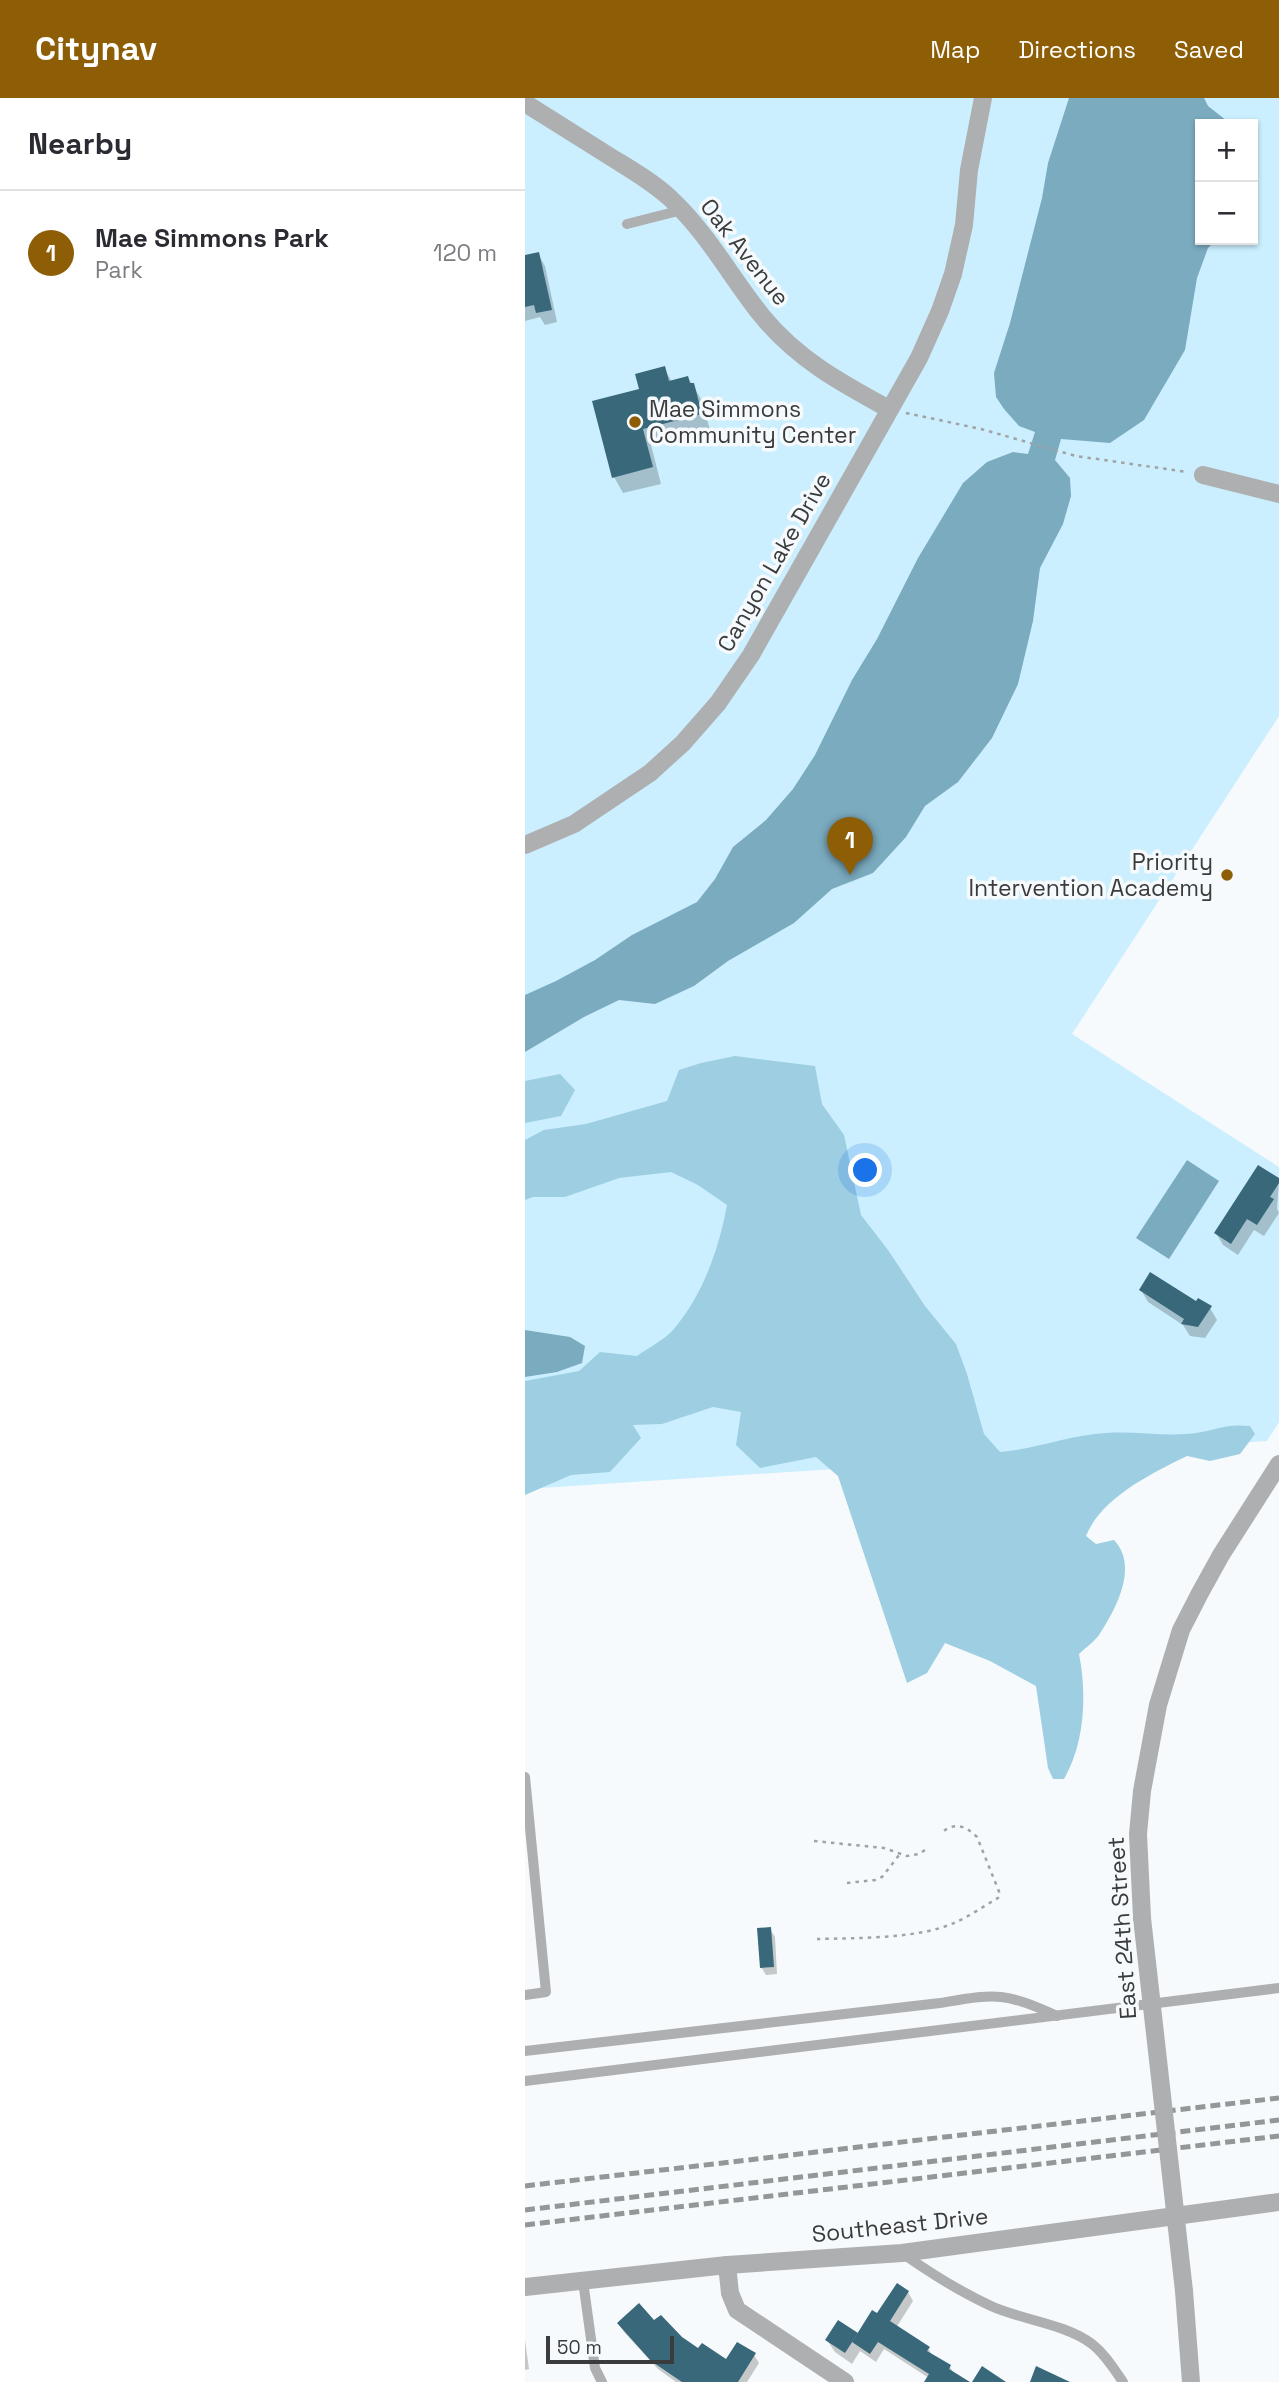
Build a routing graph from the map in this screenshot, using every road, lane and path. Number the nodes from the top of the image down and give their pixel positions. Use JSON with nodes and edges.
{"nodes":[{"id":1,"x":983,"y":98,"type":"edge"},
{"id":2,"x":525,"y":103,"type":"edge"},
{"id":3,"x":682,"y":210,"type":"junction"},
{"id":4,"x":627,"y":224,"type":"dead end"},
{"id":5,"x":889,"y":409,"type":"junction"},
{"id":6,"x":1203,"y":475,"type":"joint"},
{"id":7,"x":1279,"y":494,"type":"edge"},
{"id":8,"x":525,"y":845,"type":"edge"},
{"id":9,"x":1279,"y":1464,"type":"edge"},
{"id":10,"x":525,"y":1777,"type":"edge"},
{"id":11,"x":941,"y":1833,"type":"dead end"},
{"id":12,"x":814,"y":1841,"type":"dead end"},
{"id":13,"x":925,"y":1850,"type":"dead end"},
{"id":14,"x":900,"y":1854,"type":"junction"},
{"id":15,"x":530,"y":1882,"type":"edge"},
{"id":16,"x":847,"y":1883,"type":"dead end"},
{"id":17,"x":817,"y":1939,"type":"dead end"},
{"id":18,"x":1279,"y":1988,"type":"edge"},
{"id":19,"x":525,"y":1995,"type":"edge"},
{"id":20,"x":1057,"y":2017,"type":"junction"},
{"id":21,"x":525,"y":2050,"type":"edge"},
{"id":22,"x":525,"y":2081,"type":"edge"},
{"id":23,"x":1279,"y":2202,"type":"edge"},
{"id":24,"x":902,"y":2253,"type":"junction"},
{"id":25,"x":727,"y":2265,"type":"junction"},
{"id":26,"x":583,"y":2281,"type":"junction"},
{"id":27,"x":525,"y":2287,"type":"edge"},
{"id":28,"x":603,"y":2382,"type":"edge"},
{"id":29,"x":845,"y":2382,"type":"edge"},
{"id":30,"x":1123,"y":2382,"type":"edge"},
{"id":31,"x":1191,"y":2382,"type":"edge"}],
"edges":[{"from":1,"to":5,"type":"street","name":"Canyon Lake Drive"},
{"from":2,"to":3,"type":"street","name":"Oak Avenue"},
{"from":3,"to":4,"type":"lane"},
{"from":3,"to":5,"type":"street","name":"Oak Avenue"},
{"from":5,"to":6,"type":"path"},
{"from":5,"to":8,"type":"street","name":"Canyon Lake Drive"},
{"from":6,"to":7,"type":"street"},
{"from":9,"to":31,"type":"street","name":"East 24th Street","bridge":true},
{"from":10,"to":15,"type":"lane"},
{"from":11,"to":17,"type":"path"},
{"from":12,"to":14,"type":"path"},
{"from":13,"to":14,"type":"path"},
{"from":14,"to":16,"type":"path"},
{"from":15,"to":19,"type":"lane"},
{"from":18,"to":20,"type":"lane"},
{"from":20,"to":21,"type":"lane"},
{"from":20,"to":22,"type":"lane"},
{"from":23,"to":24,"type":"street","name":"Southeast Drive"},
{"from":24,"to":25,"type":"street","name":"Southeast Drive"},
{"from":24,"to":30,"type":"lane"},
{"from":25,"to":26,"type":"street","name":"Southeast Drive"},
{"from":25,"to":29,"type":"street"},
{"from":26,"to":27,"type":"street","name":"Southeast Drive"},
{"from":26,"to":28,"type":"lane"}]}
